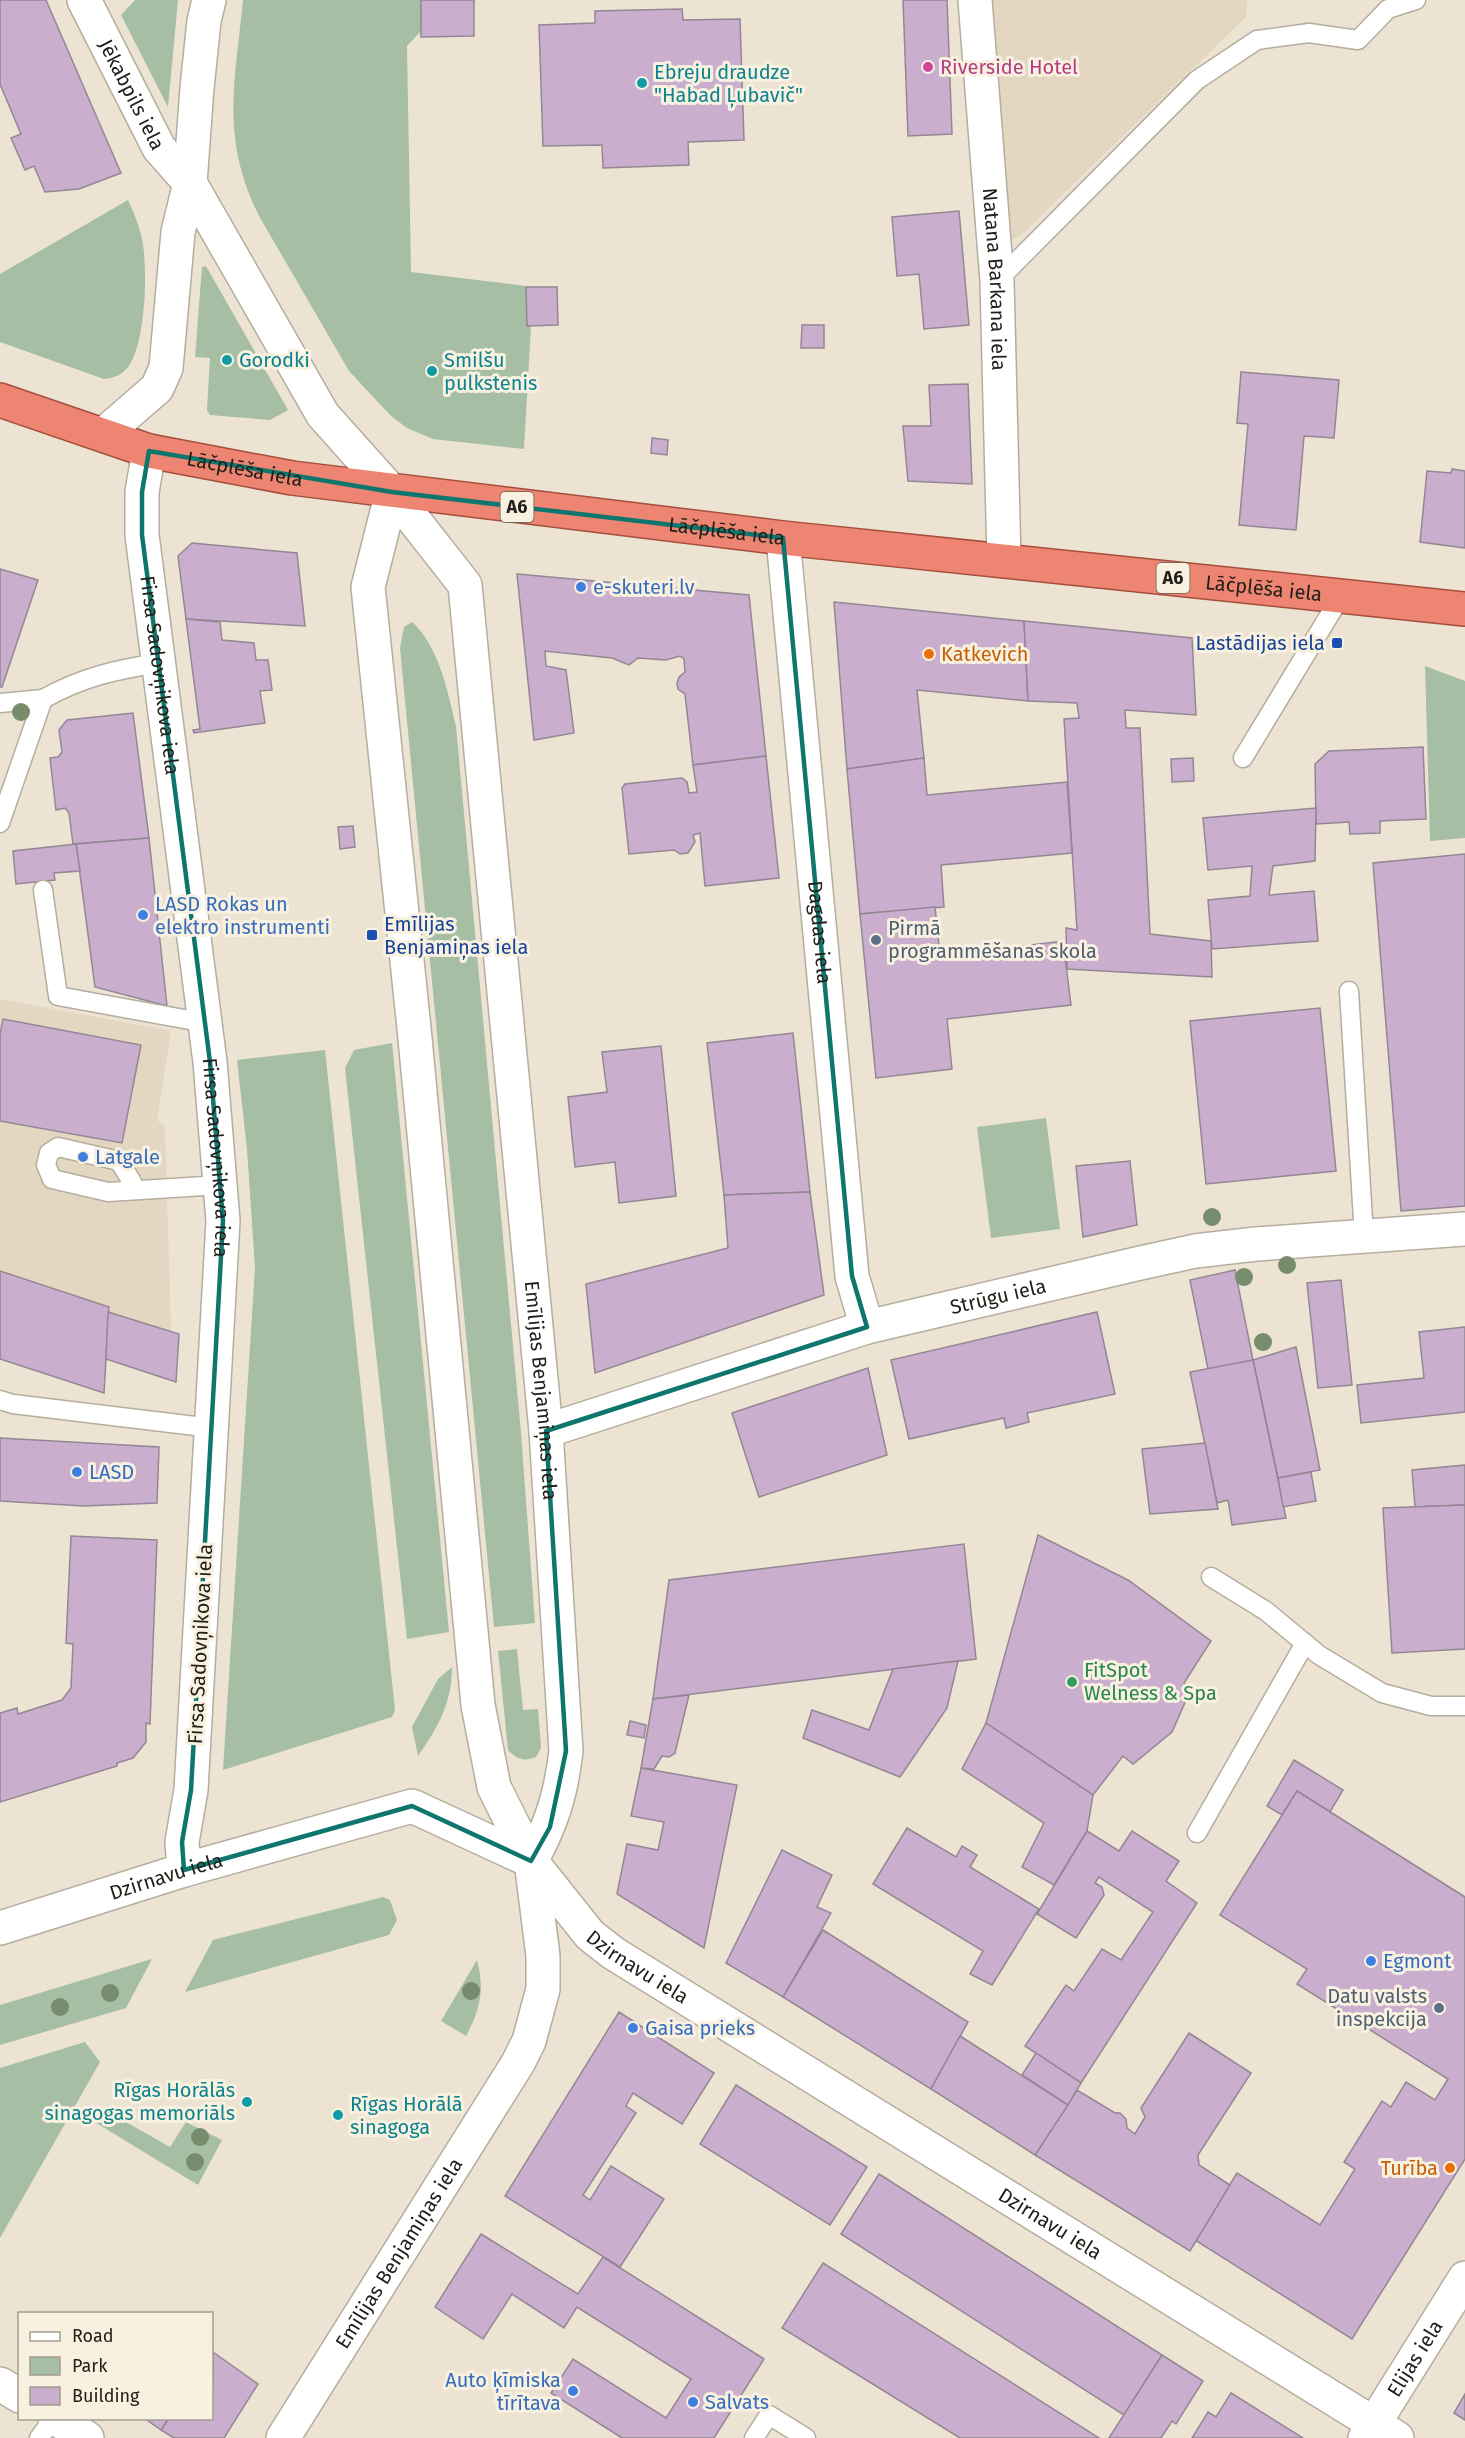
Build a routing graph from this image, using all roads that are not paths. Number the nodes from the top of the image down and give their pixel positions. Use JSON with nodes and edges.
{"nodes":[{"id":1,"x":84,"y":0,"type":"edge"},
{"id":2,"x":209,"y":0,"type":"edge"},
{"id":3,"x":1416,"y":0,"type":"edge"},
{"id":4,"x":981,"y":3,"type":"edge"},
{"id":5,"x":190,"y":183,"type":"junction"},
{"id":6,"x":997,"y":281,"type":"junction"},
{"id":7,"x":0,"y":400,"type":"edge"},
{"id":8,"x":103,"y":435,"type":"junction"},
{"id":9,"x":149,"y":451,"type":"junction"},
{"id":10,"x":392,"y":492,"type":"junction"},
{"id":11,"x":783,"y":537,"type":"junction"},
{"id":12,"x":1004,"y":560,"type":"junction"},
{"id":13,"x":1341,"y":596,"type":"junction"},
{"id":14,"x":1465,"y":609,"type":"edge"},
{"id":15,"x":159,"y":663,"type":"junction"},
{"id":16,"x":43,"y":699,"type":"junction"},
{"id":17,"x":0,"y":703,"type":"edge"},
{"id":18,"x":1243,"y":758,"type":"dead end"},
{"id":19,"x":0,"y":823,"type":"edge"},
{"id":20,"x":43,"y":890,"type":"dead end"},
{"id":21,"x":1349,"y":991,"type":"dead end"},
{"id":22,"x":206,"y":1023,"type":"junction"},
{"id":23,"x":221,"y":1185,"type":"junction"},
{"id":24,"x":125,"y":1191,"type":"dead end"},
{"id":25,"x":1465,"y":1230,"type":"edge"},
{"id":26,"x":1364,"y":1236,"type":"junction"},
{"id":27,"x":867,"y":1327,"type":"junction"},
{"id":28,"x":0,"y":1400,"type":"edge"},
{"id":29,"x":213,"y":1428,"type":"junction"},
{"id":30,"x":546,"y":1431,"type":"junction"},
{"id":31,"x":1211,"y":1577,"type":"dead end"},
{"id":32,"x":1305,"y":1643,"type":"junction"},
{"id":33,"x":1465,"y":1706,"type":"edge"},
{"id":34,"x":1197,"y":1833,"type":"dead end"},
{"id":35,"x":531,"y":1861,"type":"junction"},
{"id":36,"x":184,"y":1870,"type":"junction"},
{"id":37,"x":0,"y":1928,"type":"edge"},
{"id":38,"x":1465,"y":2278,"type":"edge"},
{"id":39,"x":0,"y":2384,"type":"edge"},
{"id":40,"x":18,"y":2395,"type":"edge"},
{"id":41,"x":53,"y":2420,"type":"edge"},
{"id":42,"x":58,"y":2420,"type":"edge"},
{"id":43,"x":1378,"y":2434,"type":"edge"},
{"id":44,"x":39,"y":2438,"type":"edge"},
{"id":45,"x":87,"y":2438,"type":"edge"},
{"id":46,"x":283,"y":2438,"type":"edge"},
{"id":47,"x":754,"y":2438,"type":"edge"},
{"id":48,"x":806,"y":2438,"type":"edge"}],
"edges":[{"from":1,"to":5,"type":"street","name":"Jēkabpils iela"},
{"from":2,"to":5,"type":"street"},
{"from":3,"to":6,"type":"lane"},
{"from":4,"to":6,"type":"street","name":"Natana Barkana iela"},
{"from":5,"to":8,"type":"street"},
{"from":5,"to":10,"type":"street"},
{"from":6,"to":12,"type":"street","name":"Natana Barkana iela"},
{"from":7,"to":8,"type":"highway","name":"Lāčplēša iela","number":"A6"},
{"from":8,"to":9,"type":"highway","name":"Lāčplēša iela","number":"A6"},
{"from":9,"to":10,"type":"highway","name":"Lāčplēša iela","number":"A6"},
{"from":9,"to":15,"type":"street","name":"Firsa Sadovņikova iela"},
{"from":10,"to":11,"type":"highway","name":"Lāčplēša iela","number":"A6"},
{"from":10,"to":30,"type":"street","name":"Emīlijas Benjamiņas iela"},
{"from":10,"to":35,"type":"street","name":"Emīlijas Benjamiņas iela"},
{"from":11,"to":12,"type":"highway","name":"Lāčplēša iela","number":"A6"},
{"from":11,"to":27,"type":"street","name":"Dagdas iela"},
{"from":12,"to":13,"type":"highway","name":"Lāčplēša iela","number":"A6"},
{"from":13,"to":14,"type":"highway","name":"Lāčplēša iela","number":"A6"},
{"from":13,"to":18,"type":"lane"},
{"from":15,"to":16,"type":"lane"},
{"from":15,"to":22,"type":"street","name":"Firsa Sadovņikova iela"},
{"from":16,"to":17,"type":"lane"},
{"from":16,"to":19,"type":"lane"},
{"from":20,"to":22,"type":"lane"},
{"from":21,"to":26,"type":"lane"},
{"from":22,"to":23,"type":"street","name":"Firsa Sadovņikova iela"},
{"from":23,"to":24,"type":"lane"},
{"from":23,"to":29,"type":"street","name":"Firsa Sadovņikova iela"},
{"from":25,"to":26,"type":"street","name":"Strūgu iela"},
{"from":26,"to":27,"type":"street","name":"Strūgu iela"},
{"from":27,"to":30,"type":"street","name":"Strūgu iela"},
{"from":28,"to":29,"type":"lane"},
{"from":29,"to":36,"type":"street","name":"Firsa Sadovņikova iela"},
{"from":30,"to":35,"type":"street","name":"Emīlijas Benjamiņas iela"},
{"from":31,"to":32,"type":"lane"},
{"from":32,"to":33,"type":"lane"},
{"from":32,"to":34,"type":"lane"},
{"from":35,"to":36,"type":"street","name":"Dzirnavu iela"},
{"from":35,"to":43,"type":"street","name":"Dzirnavu iela"},
{"from":35,"to":46,"type":"street","name":"Emīlijas Benjamiņas iela"},
{"from":36,"to":37,"type":"street","name":"Dzirnavu iela"},
{"from":38,"to":43,"type":"street","name":"Elijas iela"},
{"from":39,"to":40,"type":"street"},
{"from":41,"to":44,"type":"lane"},
{"from":42,"to":45,"type":"street"},
{"from":47,"to":48,"type":"lane"}]}
